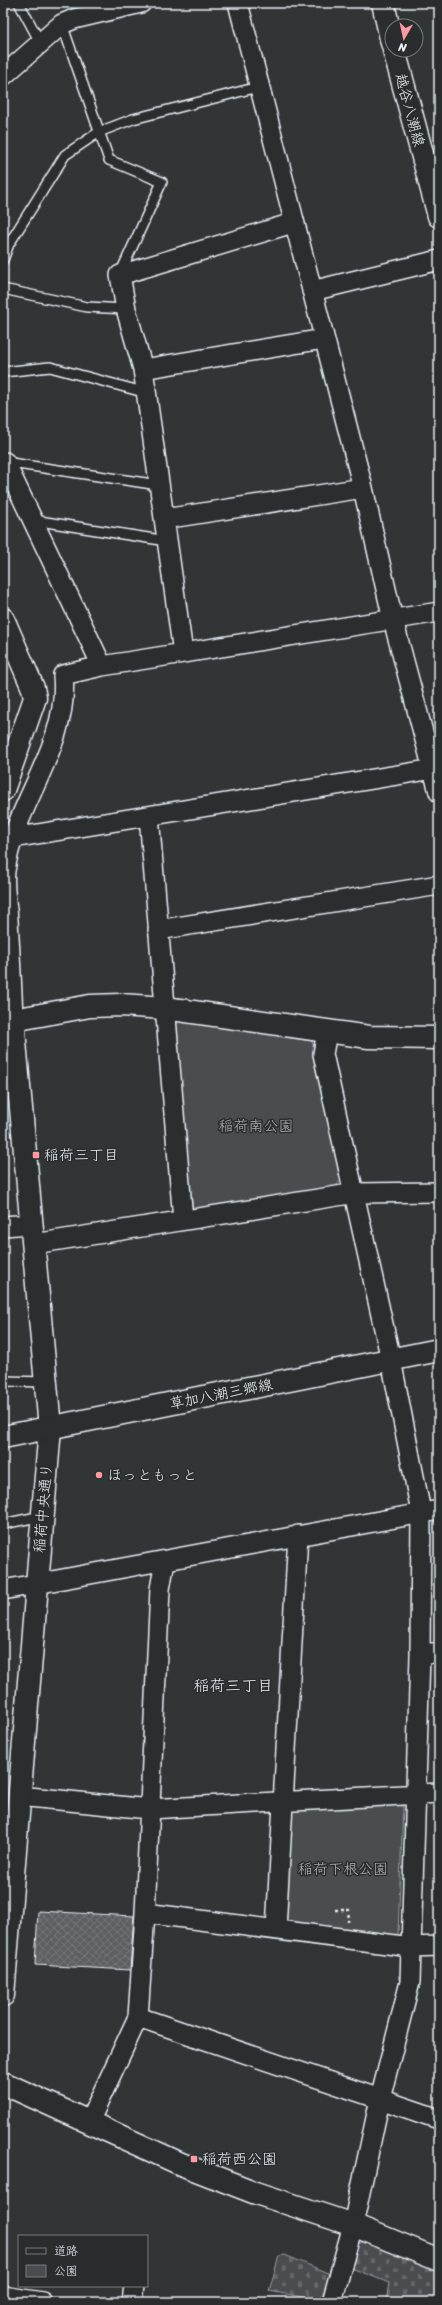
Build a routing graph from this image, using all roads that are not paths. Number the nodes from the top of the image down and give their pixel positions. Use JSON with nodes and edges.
{"nodes":[{"id":1,"x":19,"y":3,"type":"edge"},
{"id":2,"x":142,"y":3,"type":"edge"},
{"id":3,"x":238,"y":3,"type":"edge"},
{"id":4,"x":383,"y":3,"type":"edge"},
{"id":5,"x":386,"y":18,"type":"edge"},
{"id":6,"x":62,"y":24,"type":"junction"},
{"id":7,"x":40,"y":42,"type":"junction"},
{"id":8,"x":396,"y":58,"type":"edge"},
{"id":9,"x":3,"y":76,"type":"edge"},
{"id":10,"x":258,"y":87,"type":"junction"},
{"id":11,"x":99,"y":132,"type":"junction"},
{"id":12,"x":439,"y":216,"type":"edge"},
{"id":13,"x":293,"y":223,"type":"junction"},
{"id":14,"x":3,"y":260,"type":"edge"},
{"id":15,"x":439,"y":260,"type":"edge"},
{"id":16,"x":120,"y":275,"type":"junction"},
{"id":17,"x":3,"y":289,"type":"edge"},
{"id":18,"x":312,"y":290,"type":"junction"},
{"id":19,"x":126,"y":309,"type":"junction"},
{"id":20,"x":324,"y":340,"type":"junction"},
{"id":21,"x":143,"y":369,"type":"junction"},
{"id":22,"x":3,"y":372,"type":"edge"},
{"id":23,"x":147,"y":394,"type":"junction"},
{"id":24,"x":4,"y":461,"type":"edge"},
{"id":25,"x":159,"y":485,"type":"junction"},
{"id":26,"x":363,"y":488,"type":"junction"},
{"id":27,"x":164,"y":519,"type":"junction"},
{"id":28,"x":33,"y":520,"type":"junction"},
{"id":29,"x":167,"y":541,"type":"junction"},
{"id":30,"x":439,"y":612,"type":"edge"},
{"id":31,"x":3,"y":619,"type":"edge"},
{"id":32,"x":393,"y":620,"type":"junction"},
{"id":33,"x":183,"y":653,"type":"junction"},
{"id":34,"x":102,"y":666,"type":"junction"},
{"id":35,"x":434,"y":769,"type":"junction"},
{"id":36,"x":3,"y":790,"type":"edge"},
{"id":37,"x":439,"y":792,"type":"edge"},
{"id":38,"x":149,"y":816,"type":"junction"},
{"id":39,"x":12,"y":838,"type":"junction"},
{"id":40,"x":439,"y":885,"type":"edge"},
{"id":41,"x":158,"y":930,"type":"junction"},
{"id":42,"x":7,"y":954,"type":"edge"},
{"id":43,"x":165,"y":1008,"type":"junction"},
{"id":44,"x":8,"y":1022,"type":"edge"},
{"id":45,"x":327,"y":1032,"type":"junction"},
{"id":46,"x":439,"y":1038,"type":"edge"},
{"id":47,"x":439,"y":1192,"type":"edge"},
{"id":48,"x":356,"y":1193,"type":"junction"},
{"id":49,"x":183,"y":1220,"type":"junction"},
{"id":50,"x":3,"y":1226,"type":"edge"},
{"id":51,"x":32,"y":1234,"type":"junction"},
{"id":52,"x":439,"y":1350,"type":"edge"},
{"id":53,"x":391,"y":1360,"type":"junction"},
{"id":54,"x":3,"y":1381,"type":"edge"},
{"id":55,"x":47,"y":1382,"type":"junction"},
{"id":56,"x":50,"y":1428,"type":"junction"},
{"id":57,"x":3,"y":1437,"type":"edge"},
{"id":58,"x":430,"y":1511,"type":"edge"},
{"id":59,"x":42,"y":1516,"type":"junction"},
{"id":60,"x":3,"y":1524,"type":"edge"},
{"id":61,"x":298,"y":1535,"type":"junction"},
{"id":62,"x":165,"y":1561,"type":"junction"},
{"id":63,"x":37,"y":1583,"type":"junction"},
{"id":64,"x":3,"y":1590,"type":"edge"},
{"id":65,"x":439,"y":1652,"type":"edge"},
{"id":66,"x":420,"y":1655,"type":"junction"},
{"id":67,"x":439,"y":1792,"type":"edge"},
{"id":68,"x":414,"y":1795,"type":"junction"},
{"id":69,"x":19,"y":1796,"type":"junction"},
{"id":70,"x":284,"y":1801,"type":"junction"},
{"id":71,"x":149,"y":1808,"type":"junction"},
{"id":72,"x":145,"y":1913,"type":"junction"},
{"id":73,"x":276,"y":1929,"type":"junction"},
{"id":74,"x":439,"y":1946,"type":"edge"},
{"id":75,"x":411,"y":1947,"type":"junction"},
{"id":76,"x":3,"y":1995,"type":"edge"},
{"id":77,"x":138,"y":2017,"type":"junction"},
{"id":78,"x":3,"y":2083,"type":"edge"},
{"id":79,"x":380,"y":2099,"type":"junction"},
{"id":80,"x":439,"y":2119,"type":"edge"},
{"id":81,"x":89,"y":2122,"type":"junction"},
{"id":82,"x":353,"y":2225,"type":"junction"},
{"id":83,"x":439,"y":2260,"type":"edge"},
{"id":84,"x":134,"y":2287,"type":"edge"},
{"id":85,"x":3,"y":2296,"type":"edge"},
{"id":86,"x":42,"y":2302,"type":"edge"},
{"id":87,"x":132,"y":2302,"type":"edge"},
{"id":88,"x":332,"y":2302,"type":"edge"}],
"edges":[{"from":1,"to":7,"type":"lane"},
{"from":2,"to":6,"type":"street"},
{"from":3,"to":10,"type":"street"},
{"from":4,"to":5,"type":"street"},
{"from":6,"to":7,"type":"street"},
{"from":6,"to":11,"type":"lane"},
{"from":7,"to":9,"type":"street"},
{"from":8,"to":12,"type":"street","name":"越谷八潮線"},
{"from":10,"to":11,"type":"lane"},
{"from":10,"to":13,"type":"street"},
{"from":11,"to":14,"type":"lane"},
{"from":11,"to":16,"type":"lane"},
{"from":13,"to":16,"type":"street"},
{"from":13,"to":18,"type":"street"},
{"from":15,"to":18,"type":"street"},
{"from":16,"to":19,"type":"street"},
{"from":17,"to":19,"type":"lane"},
{"from":18,"to":20,"type":"street"},
{"from":19,"to":21,"type":"street"},
{"from":20,"to":21,"type":"street"},
{"from":20,"to":26,"type":"street"},
{"from":21,"to":23,"type":"street"},
{"from":22,"to":23,"type":"lane"},
{"from":23,"to":25,"type":"street"},
{"from":24,"to":25,"type":"lane"},
{"from":24,"to":28,"type":"street"},
{"from":25,"to":27,"type":"street"},
{"from":26,"to":27,"type":"street"},
{"from":26,"to":32,"type":"street"},
{"from":27,"to":29,"type":"street"},
{"from":28,"to":29,"type":"lane"},
{"from":28,"to":34,"type":"street"},
{"from":29,"to":33,"type":"street"},
{"from":30,"to":32,"type":"street"},
{"from":31,"to":36,"type":"street"},
{"from":32,"to":33,"type":"street"},
{"from":32,"to":35,"type":"street"},
{"from":33,"to":34,"type":"street"},
{"from":34,"to":39,"type":"street"},
{"from":35,"to":37,"type":"street"},
{"from":35,"to":38,"type":"street"},
{"from":38,"to":39,"type":"street"},
{"from":38,"to":41,"type":"street"},
{"from":39,"to":42,"type":"street"},
{"from":40,"to":41,"type":"street"},
{"from":41,"to":43,"type":"street"},
{"from":42,"to":44,"type":"street"},
{"from":43,"to":44,"type":"street"},
{"from":43,"to":45,"type":"street"},
{"from":43,"to":49,"type":"street"},
{"from":44,"to":51,"type":"street","name":"稲荷中央通り"},
{"from":45,"to":46,"type":"street"},
{"from":45,"to":48,"type":"street"},
{"from":47,"to":48,"type":"street"},
{"from":48,"to":49,"type":"street"},
{"from":48,"to":53,"type":"street"},
{"from":49,"to":51,"type":"street"},
{"from":50,"to":51,"type":"street"},
{"from":51,"to":55,"type":"street","name":"稲荷中央通り"},
{"from":52,"to":53,"type":"street","name":"草加八潮三郷線"},
{"from":53,"to":56,"type":"street","name":"草加八潮三郷線"},
{"from":53,"to":58,"type":"street"},
{"from":54,"to":55,"type":"lane"},
{"from":55,"to":56,"type":"street","name":"稲荷中央通り"},
{"from":56,"to":57,"type":"street","name":"草加八潮三郷線"},
{"from":56,"to":59,"type":"street","name":"稲荷中央通り"},
{"from":58,"to":61,"type":"street"},
{"from":58,"to":66,"type":"street"},
{"from":59,"to":60,"type":"lane"},
{"from":59,"to":63,"type":"street","name":"稲荷中央通り"},
{"from":61,"to":62,"type":"street"},
{"from":61,"to":70,"type":"street"},
{"from":62,"to":63,"type":"street"},
{"from":62,"to":71,"type":"street"},
{"from":63,"to":64,"type":"street"},
{"from":63,"to":69,"type":"street","name":"稲荷中央通り"},
{"from":65,"to":66,"type":"street"},
{"from":66,"to":68,"type":"street"},
{"from":67,"to":68,"type":"street"},
{"from":68,"to":70,"type":"street"},
{"from":68,"to":75,"type":"street"},
{"from":69,"to":71,"type":"street"},
{"from":69,"to":76,"type":"street","name":"稲荷中央通り"},
{"from":70,"to":71,"type":"street"},
{"from":70,"to":73,"type":"street"},
{"from":71,"to":72,"type":"street"},
{"from":72,"to":73,"type":"street"},
{"from":72,"to":77,"type":"street"},
{"from":73,"to":75,"type":"street"},
{"from":74,"to":75,"type":"street"},
{"from":75,"to":79,"type":"street"},
{"from":77,"to":79,"type":"street"},
{"from":77,"to":81,"type":"street"},
{"from":78,"to":81,"type":"street"},
{"from":79,"to":80,"type":"street"},
{"from":79,"to":82,"type":"street"},
{"from":81,"to":82,"type":"street"},
{"from":82,"to":83,"type":"street"},
{"from":82,"to":88,"type":"street"},
{"from":84,"to":87,"type":"street"},
{"from":85,"to":86,"type":"street"}]}
